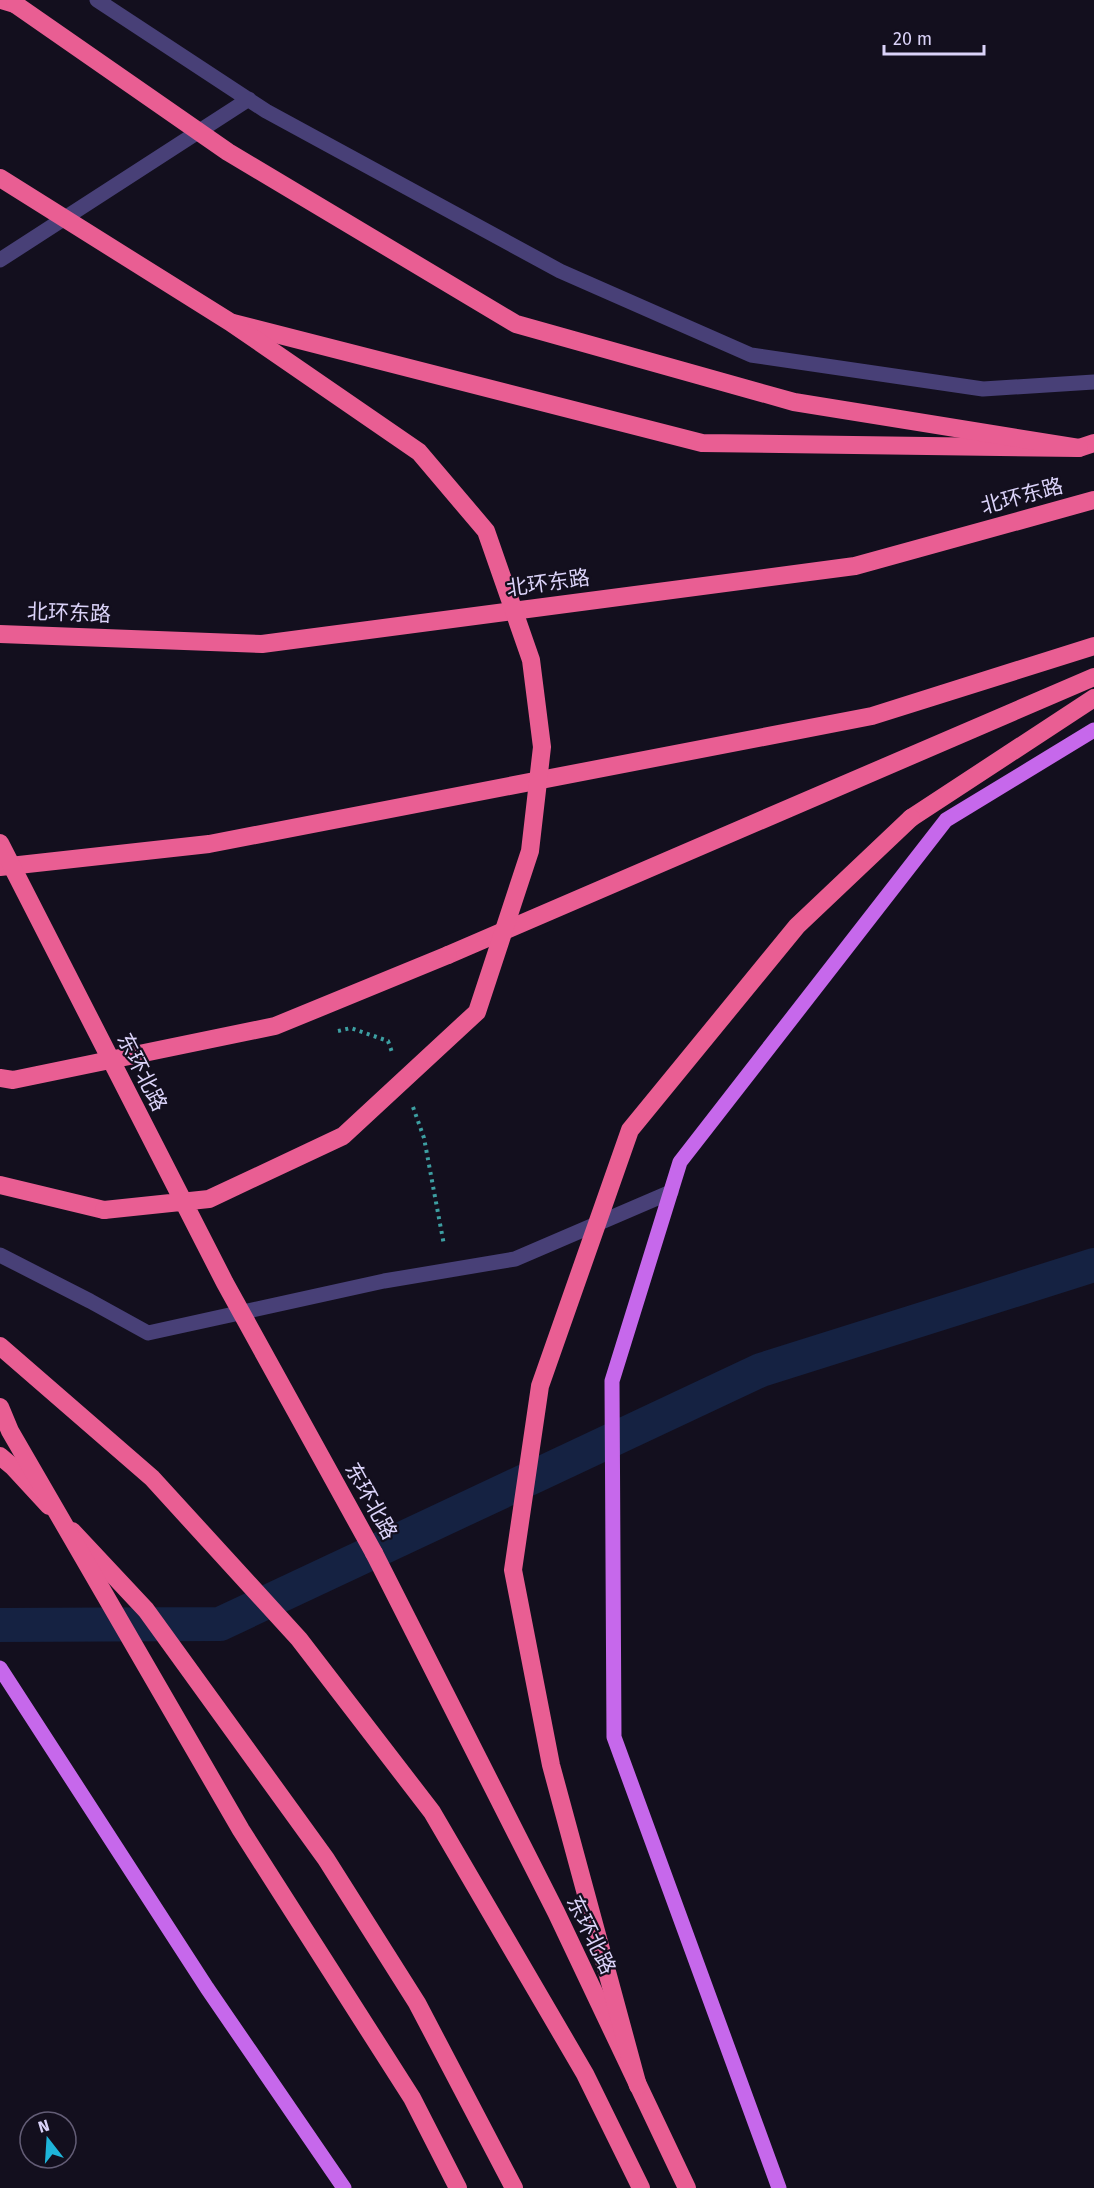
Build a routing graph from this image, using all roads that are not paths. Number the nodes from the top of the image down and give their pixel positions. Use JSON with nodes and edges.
{"nodes":[{"id":1,"x":1,"y":0,"type":"edge"},
{"id":2,"x":97,"y":0,"type":"edge"},
{"id":3,"x":249,"y":99,"type":"junction"},
{"id":4,"x":0,"y":178,"type":"edge"},
{"id":5,"x":0,"y":260,"type":"edge"},
{"id":6,"x":230,"y":322,"type":"junction"},
{"id":7,"x":1094,"y":382,"type":"edge"},
{"id":8,"x":1086,"y":446,"type":"edge"},
{"id":9,"x":1094,"y":500,"type":"edge"},
{"id":10,"x":0,"y":634,"type":"edge"},
{"id":11,"x":1094,"y":646,"type":"edge"},
{"id":12,"x":1094,"y":677,"type":"edge"},
{"id":13,"x":1094,"y":698,"type":"edge"},
{"id":14,"x":1094,"y":730,"type":"edge"},
{"id":15,"x":0,"y":843,"type":"edge"},
{"id":16,"x":0,"y":867,"type":"edge"},
{"id":17,"x":0,"y":1077,"type":"edge"},
{"id":18,"x":0,"y":1185,"type":"edge"},
{"id":19,"x":671,"y":1192,"type":"junction"},
{"id":20,"x":0,"y":1255,"type":"edge"},
{"id":21,"x":0,"y":1346,"type":"edge"},
{"id":22,"x":0,"y":1407,"type":"edge"},
{"id":23,"x":5,"y":1423,"type":"edge"},
{"id":24,"x":0,"y":1456,"type":"edge"},
{"id":25,"x":0,"y":1668,"type":"edge"},
{"id":26,"x":638,"y":2086,"type":"junction"},
{"id":27,"x":344,"y":2188,"type":"edge"},
{"id":28,"x":458,"y":2188,"type":"edge"},
{"id":29,"x":514,"y":2188,"type":"edge"},
{"id":30,"x":640,"y":2188,"type":"edge"},
{"id":31,"x":687,"y":2188,"type":"edge"},
{"id":32,"x":780,"y":2188,"type":"edge"}],
"edges":[{"from":1,"to":8,"type":"highway","bridge":true},
{"from":2,"to":3,"type":"street"},
{"from":3,"to":5,"type":"street"},
{"from":3,"to":7,"type":"street"},
{"from":4,"to":6,"type":"highway","bridge":true},
{"from":6,"to":8,"type":"highway","bridge":true},
{"from":6,"to":18,"type":"highway","bridge":true},
{"from":9,"to":10,"type":"highway","name":"北环东路"},
{"from":11,"to":16,"type":"highway"},
{"from":12,"to":17,"type":"highway","bridge":true},
{"from":13,"to":26,"type":"highway","bridge":true},
{"from":14,"to":19,"type":"main road"},
{"from":15,"to":26,"type":"highway","name":"东环北路","bridge":true},
{"from":19,"to":20,"type":"street"},
{"from":19,"to":32,"type":"main road"},
{"from":21,"to":30,"type":"highway"},
{"from":22,"to":23,"type":"highway","bridge":true},
{"from":23,"to":28,"type":"highway","bridge":true},
{"from":24,"to":29,"type":"highway","bridge":true},
{"from":25,"to":27,"type":"main road"},
{"from":26,"to":31,"type":"highway","name":"东环北路"}]}
